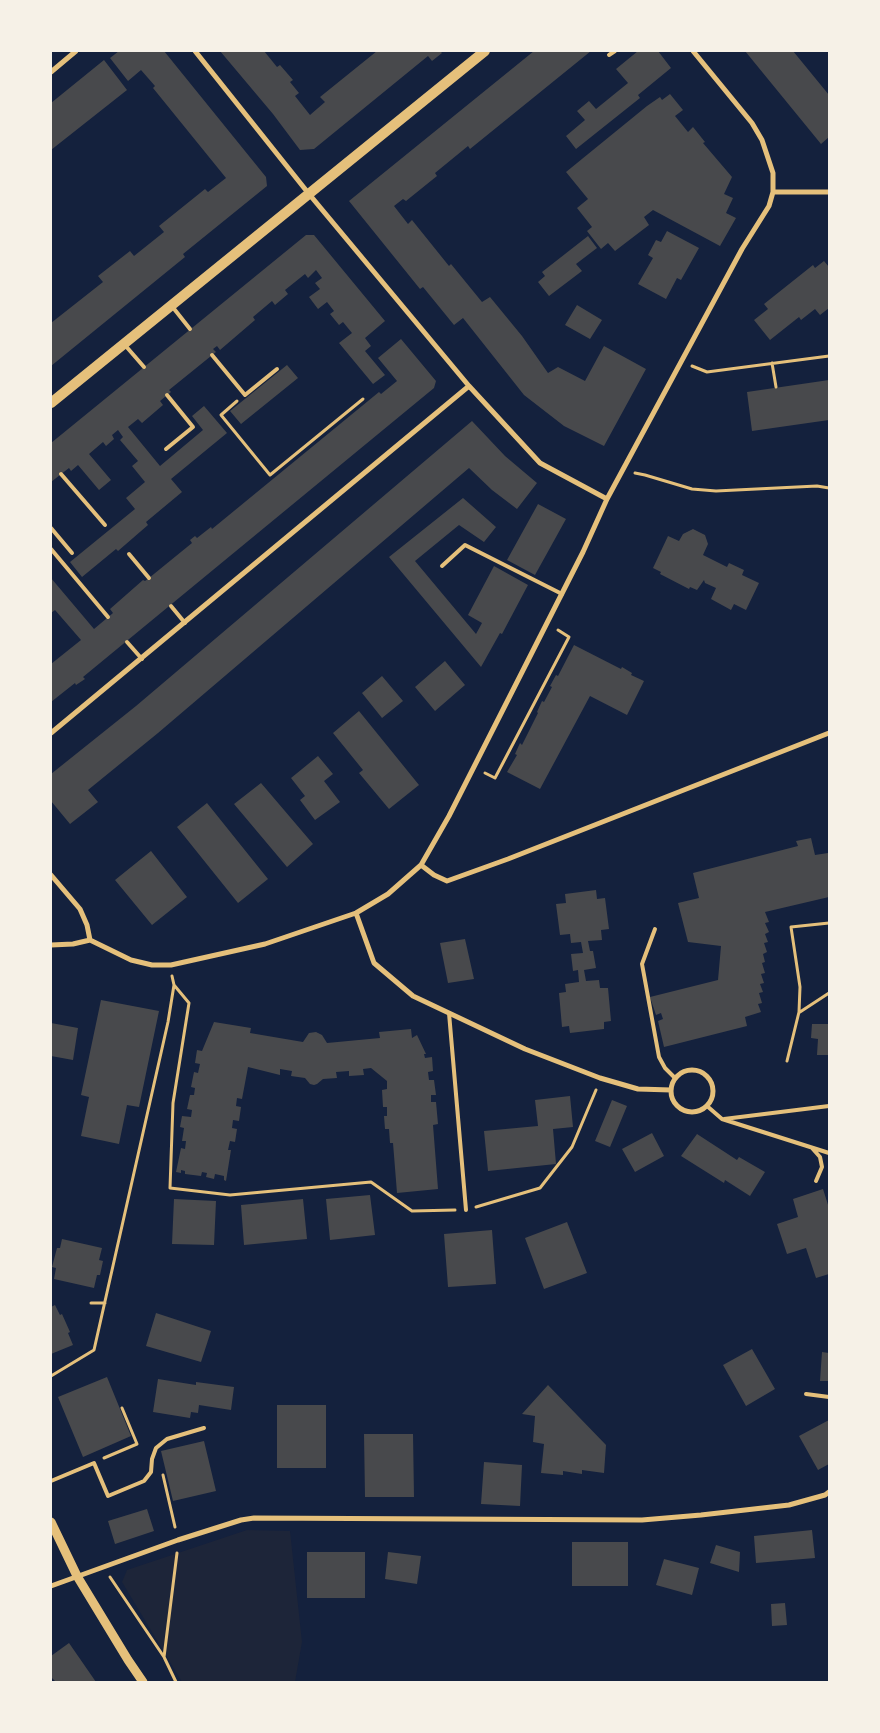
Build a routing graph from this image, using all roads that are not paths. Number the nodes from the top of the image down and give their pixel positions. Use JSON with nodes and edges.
{"nodes":[{"id":1,"x":76,"y":51,"type":"edge"},
{"id":2,"x":195,"y":51,"type":"edge"},
{"id":3,"x":485,"y":51,"type":"edge"},
{"id":4,"x":615,"y":51,"type":"edge"},
{"id":5,"x":694,"y":51,"type":"edge"},
{"id":6,"x":609,"y":56,"type":"dead end"},
{"id":7,"x":51,"y":72,"type":"edge"},
{"id":8,"x":774,"y":192,"type":"junction"},
{"id":9,"x":828,"y":193,"type":"edge"},
{"id":10,"x":309,"y":194,"type":"junction"},
{"id":11,"x":172,"y":305,"type":"junction"},
{"id":12,"x":190,"y":329,"type":"dead end"},
{"id":13,"x":124,"y":344,"type":"junction"},
{"id":14,"x":212,"y":355,"type":"dead end"},
{"id":15,"x":144,"y":367,"type":"dead end"},
{"id":16,"x":277,"y":369,"type":"dead end"},
{"id":17,"x":469,"y":386,"type":"junction"},
{"id":18,"x":167,"y":395,"type":"dead end"},
{"id":19,"x":51,"y":403,"type":"edge"},
{"id":20,"x":166,"y":449,"type":"dead end"},
{"id":21,"x":61,"y":474,"type":"dead end"},
{"id":22,"x":607,"y":499,"type":"junction"},
{"id":23,"x":105,"y":525,"type":"dead end"},
{"id":24,"x":51,"y":528,"type":"edge"},
{"id":25,"x":51,"y":549,"type":"edge"},
{"id":26,"x":72,"y":553,"type":"dead end"},
{"id":27,"x":129,"y":554,"type":"dead end"},
{"id":28,"x":442,"y":566,"type":"dead end"},
{"id":29,"x":149,"y":578,"type":"dead end"},
{"id":30,"x":562,"y":594,"type":"junction"},
{"id":31,"x":171,"y":606,"type":"dead end"},
{"id":32,"x":108,"y":618,"type":"dead end"},
{"id":33,"x":185,"y":624,"type":"junction"},
{"id":34,"x":127,"y":642,"type":"dead end"},
{"id":35,"x":142,"y":659,"type":"junction"},
{"id":36,"x":51,"y":733,"type":"edge"},
{"id":37,"x":829,"y":733,"type":"edge"},
{"id":38,"x":421,"y":866,"type":"junction"},
{"id":39,"x":51,"y":875,"type":"edge"},
{"id":40,"x":356,"y":913,"type":"junction"},
{"id":41,"x":655,"y":929,"type":"dead end"},
{"id":42,"x":90,"y":940,"type":"junction"},
{"id":43,"x":51,"y":944,"type":"edge"},
{"id":44,"x":449,"y":1014,"type":"junction"},
{"id":45,"x":676,"y":1078,"type":"junction"},
{"id":46,"x":670,"y":1090,"type":"junction"},
{"id":47,"x":707,"y":1106,"type":"junction"},
{"id":48,"x":829,"y":1106,"type":"edge"},
{"id":49,"x":722,"y":1119,"type":"junction"},
{"id":50,"x":811,"y":1147,"type":"junction"},
{"id":51,"x":829,"y":1152,"type":"edge"},
{"id":52,"x":816,"y":1180,"type":"dead end"},
{"id":53,"x":466,"y":1210,"type":"road end"},
{"id":54,"x":806,"y":1394,"type":"dead end"},
{"id":55,"x":829,"y":1397,"type":"edge"},
{"id":56,"x":204,"y":1428,"type":"dead end"},
{"id":57,"x":51,"y":1481,"type":"edge"},
{"id":58,"x":829,"y":1492,"type":"edge"},
{"id":59,"x":51,"y":1522,"type":"edge"},
{"id":60,"x":77,"y":1576,"type":"junction"},
{"id":61,"x":51,"y":1586,"type":"edge"},
{"id":62,"x":143,"y":1682,"type":"edge"}],
"edges":[{"from":1,"to":7,"type":"street"},
{"from":2,"to":10,"type":"street"},
{"from":3,"to":10,"type":"main road"},
{"from":4,"to":6,"type":"lane"},
{"from":5,"to":8,"type":"street"},
{"from":8,"to":9,"type":"street"},
{"from":8,"to":22,"type":"street"},
{"from":10,"to":11,"type":"main road"},
{"from":10,"to":17,"type":"street"},
{"from":11,"to":12,"type":"lane"},
{"from":11,"to":13,"type":"main road"},
{"from":13,"to":15,"type":"lane"},
{"from":13,"to":19,"type":"main road"},
{"from":14,"to":16,"type":"lane"},
{"from":17,"to":22,"type":"street"},
{"from":17,"to":33,"type":"street"},
{"from":18,"to":20,"type":"lane"},
{"from":21,"to":23,"type":"lane"},
{"from":22,"to":30,"type":"street"},
{"from":24,"to":26,"type":"lane"},
{"from":25,"to":32,"type":"lane"},
{"from":27,"to":29,"type":"lane"},
{"from":28,"to":30,"type":"lane"},
{"from":30,"to":38,"type":"street"},
{"from":31,"to":33,"type":"lane"},
{"from":33,"to":35,"type":"street"},
{"from":34,"to":35,"type":"lane"},
{"from":35,"to":36,"type":"street"},
{"from":37,"to":38,"type":"street"},
{"from":38,"to":40,"type":"street"},
{"from":39,"to":42,"type":"street"},
{"from":40,"to":42,"type":"street"},
{"from":40,"to":44,"type":"street"},
{"from":41,"to":45,"type":"lane"},
{"from":42,"to":43,"type":"street"},
{"from":44,"to":46,"type":"street"},
{"from":44,"to":53,"type":"lane"},
{"from":45,"to":46,"type":"street"},
{"from":45,"to":47,"type":"street"},
{"from":46,"to":47,"type":"street"},
{"from":47,"to":49,"type":"lane"},
{"from":48,"to":49,"type":"lane"},
{"from":49,"to":50,"type":"lane"},
{"from":50,"to":51,"type":"lane"},
{"from":50,"to":52,"type":"lane"},
{"from":54,"to":55,"type":"lane"},
{"from":56,"to":57,"type":"lane"},
{"from":58,"to":60,"type":"street"},
{"from":59,"to":60,"type":"street"},
{"from":60,"to":61,"type":"street"},
{"from":60,"to":62,"type":"street"}]}
